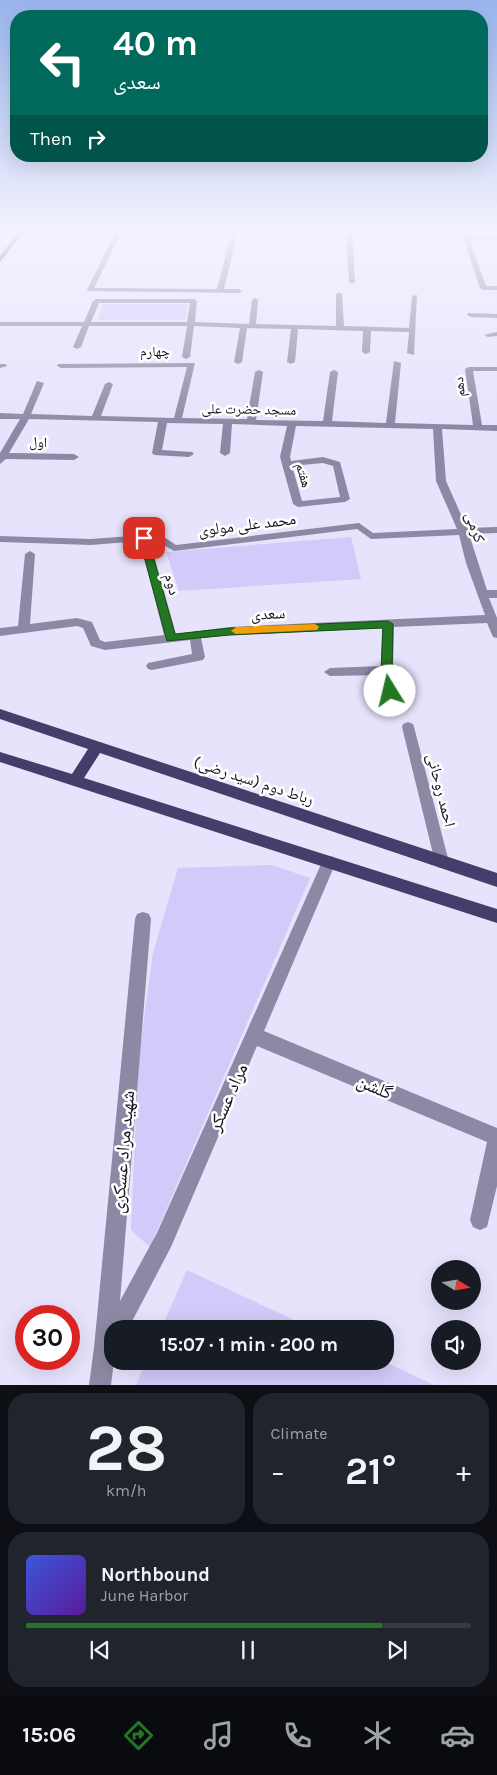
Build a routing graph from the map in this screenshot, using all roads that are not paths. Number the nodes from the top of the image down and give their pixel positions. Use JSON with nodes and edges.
{"nodes":[{"id":1,"x":339,"y":296,"type":"edge"},
{"id":2,"x":415,"y":296,"type":"dead end"},
{"id":3,"x":255,"y":300,"type":"dead end"},
{"id":4,"x":471,"y":315,"type":"dead end"},
{"id":5,"x":497,"y":316,"type":"edge"},
{"id":6,"x":0,"y":324,"type":"edge"},
{"id":7,"x":85,"y":324,"type":"junction"},
{"id":8,"x":190,"y":325,"type":"junction"},
{"id":9,"x":248,"y":326,"type":"junction"},
{"id":10,"x":295,"y":327,"type":"junction"},
{"id":11,"x":340,"y":328,"type":"junction"},
{"id":12,"x":367,"y":329,"type":"junction"},
{"id":13,"x":412,"y":330,"type":"junction"},
{"id":14,"x":488,"y":334,"type":"dead end"},
{"id":15,"x":497,"y":334,"type":"edge"},
{"id":16,"x":77,"y":347,"type":"dead end"},
{"id":17,"x":366,"y":352,"type":"dead end"},
{"id":18,"x":411,"y":353,"type":"dead end"},
{"id":19,"x":186,"y":357,"type":"dead end"},
{"id":20,"x":238,"y":362,"type":"dead end"},
{"id":21,"x":291,"y":362,"type":"dead end"},
{"id":22,"x":397,"y":363,"type":"dead end"},
{"id":23,"x":61,"y":366,"type":"dead end"},
{"id":24,"x":497,"y":369,"type":"edge"},
{"id":25,"x":260,"y":372,"type":"dead end"},
{"id":26,"x":334,"y":372,"type":"dead end"},
{"id":27,"x":40,"y":383,"type":"dead end"},
{"id":28,"x":109,"y":384,"type":"dead end"},
{"id":29,"x":0,"y":416,"type":"edge"},
{"id":30,"x":26,"y":417,"type":"junction"},
{"id":31,"x":95,"y":419,"type":"junction"},
{"id":32,"x":163,"y":421,"type":"junction"},
{"id":33,"x":177,"y":421,"type":"junction"},
{"id":34,"x":228,"y":422,"type":"junction"},
{"id":35,"x":251,"y":423,"type":"junction"},
{"id":36,"x":292,"y":424,"type":"junction"},
{"id":37,"x":327,"y":425,"type":"junction"},
{"id":38,"x":390,"y":426,"type":"junction"},
{"id":39,"x":437,"y":427,"type":"junction"},
{"id":40,"x":478,"y":428,"type":"junction"},
{"id":41,"x":497,"y":428,"type":"edge"},
{"id":42,"x":225,"y":453,"type":"dead end"},
{"id":43,"x":189,"y":454,"type":"dead end"},
{"id":44,"x":74,"y":457,"type":"dead end"},
{"id":45,"x":1,"y":459,"type":"edge"},
{"id":46,"x":287,"y":464,"type":"junction"},
{"id":47,"x":497,"y":530,"type":"edge"},
{"id":48,"x":463,"y":532,"type":"junction"},
{"id":49,"x":144,"y":538,"type":"junction"},
{"id":50,"x":0,"y":539,"type":"edge"},
{"id":51,"x":30,"y":554,"type":"dead end"},
{"id":52,"x":483,"y":594,"type":"junction"},
{"id":53,"x":497,"y":594,"type":"edge"},
{"id":54,"x":388,"y":624,"type":"junction"},
{"id":55,"x":495,"y":628,"type":"edge"},
{"id":56,"x":24,"y":629,"type":"junction"},
{"id":57,"x":0,"y":632,"type":"edge"},
{"id":58,"x":195,"y":635,"type":"junction"},
{"id":59,"x":171,"y":638,"type":"junction"},
{"id":60,"x":152,"y":666,"type":"dead end"},
{"id":61,"x":387,"y":670,"type":"junction"},
{"id":62,"x":330,"y":672,"type":"dead end"},
{"id":63,"x":390,"y":691,"type":"dead end"},
{"id":64,"x":0,"y":714,"type":"edge"},
{"id":65,"x":408,"y":727,"type":"dead end"},
{"id":66,"x":97,"y":746,"type":"junction"},
{"id":67,"x":0,"y":757,"type":"edge"},
{"id":68,"x":74,"y":780,"type":"junction"},
{"id":69,"x":329,"y":862,"type":"junction"},
{"id":70,"x":442,"y":862,"type":"junction"},
{"id":71,"x":497,"y":880,"type":"edge"},
{"id":72,"x":497,"y":916,"type":"edge"},
{"id":73,"x":143,"y":919,"type":"dead end"},
{"id":74,"x":254,"y":1036,"type":"junction"},
{"id":75,"x":497,"y":1137,"type":"edge"},
{"id":76,"x":497,"y":1141,"type":"edge"},
{"id":77,"x":480,"y":1220,"type":"dead end"},
{"id":78,"x":111,"y":1320,"type":"edge"},
{"id":79,"x":121,"y":1320,"type":"edge"},
{"id":80,"x":104,"y":1365,"type":"edge"},
{"id":81,"x":100,"y":1385,"type":"edge"}],
"edges":[{"from":1,"to":11,"type":"street"},
{"from":2,"to":13,"type":"street"},
{"from":3,"to":9,"type":"street"},
{"from":4,"to":5,"type":"street"},
{"from":6,"to":7,"type":"street"},
{"from":7,"to":8,"type":"street"},
{"from":7,"to":8,"type":"street"},
{"from":7,"to":16,"type":"street"},
{"from":8,"to":9,"type":"street"},
{"from":8,"to":19,"type":"street"},
{"from":9,"to":10,"type":"street"},
{"from":9,"to":20,"type":"street"},
{"from":10,"to":11,"type":"street"},
{"from":10,"to":21,"type":"street"},
{"from":11,"to":12,"type":"street"},
{"from":12,"to":13,"type":"street"},
{"from":12,"to":17,"type":"street"},
{"from":13,"to":18,"type":"street"},
{"from":14,"to":15,"type":"street"},
{"from":22,"to":38,"type":"street"},
{"from":23,"to":33,"type":"street","name":"چهارم"},
{"from":24,"to":40,"type":"street","name":"دهم"},
{"from":25,"to":35,"type":"street"},
{"from":26,"to":37,"type":"street"},
{"from":27,"to":30,"type":"street","name":"اول"},
{"from":28,"to":31,"type":"street"},
{"from":29,"to":30,"type":"street","name":"مسجد حضرت علی"},
{"from":30,"to":31,"type":"street","name":"مسجد حضرت علی"},
{"from":30,"to":45,"type":"street","name":"اول"},
{"from":31,"to":32,"type":"street","name":"مسجد حضرت علی"},
{"from":32,"to":33,"type":"street","name":"مسجد حضرت علی"},
{"from":32,"to":43,"type":"street"},
{"from":33,"to":34,"type":"street","name":"مسجد حضرت علی"},
{"from":34,"to":35,"type":"street","name":"مسجد حضرت علی"},
{"from":34,"to":42,"type":"street"},
{"from":35,"to":36,"type":"street","name":"مسجد حضرت علی"},
{"from":36,"to":37,"type":"street","name":"مسجد حضرت علی"},
{"from":36,"to":46,"type":"street","name":"هفتم"},
{"from":37,"to":38,"type":"street","name":"مسجد حضرت علی"},
{"from":38,"to":39,"type":"street","name":"مسجد حضرت علی"},
{"from":39,"to":40,"type":"street","name":"مسجد حضرت علی"},
{"from":39,"to":48,"type":"street","name":"کرمی"},
{"from":40,"to":41,"type":"street","name":"مسجد حضرت علی"},
{"from":44,"to":45,"type":"street","name":"اول"},
{"from":46,"to":46,"type":"street","name":"هفتم"},
{"from":47,"to":48,"type":"street","name":"محمد علی مولوی"},
{"from":48,"to":49,"type":"street","name":"محمد علی مولوی"},
{"from":48,"to":52,"type":"street","name":"کرمی"},
{"from":49,"to":50,"type":"street","name":"محمد علی مولوی"},
{"from":49,"to":59,"type":"street","name":"دوم"},
{"from":51,"to":56,"type":"street"},
{"from":52,"to":53,"type":"street"},
{"from":52,"to":55,"type":"street","name":"کرمی"},
{"from":54,"to":55,"type":"street","name":"سعدی"},
{"from":54,"to":58,"type":"street","name":"سعدی"},
{"from":54,"to":61,"type":"street"},
{"from":56,"to":57,"type":"street","name":"سعدی"},
{"from":56,"to":59,"type":"street","name":"سعدی"},
{"from":58,"to":59,"type":"street","name":"سعدی"},
{"from":58,"to":60,"type":"street"},
{"from":61,"to":62,"type":"street"},
{"from":61,"to":63,"type":"street"},
{"from":64,"to":66,"type":"main road","name":"رباط دوم (سید رضی)"},
{"from":65,"to":70,"type":"street","name":"احمد روحانی"},
{"from":66,"to":68,"type":"main road"},
{"from":66,"to":70,"type":"main road","name":"رباط دوم (سید رضی)"},
{"from":67,"to":68,"type":"main road"},
{"from":68,"to":69,"type":"main road"},
{"from":69,"to":72,"type":"main road"},
{"from":69,"to":74,"type":"street","name":"مراد عسکر"},
{"from":70,"to":71,"type":"main road","name":"رباط دوم (سید رضی)"},
{"from":73,"to":78,"type":"street","name":"شهید مراد عسکری"},
{"from":74,"to":75,"type":"street","name":"گلشن"},
{"from":74,"to":79,"type":"street","name":"مراد عسکر"},
{"from":76,"to":77,"type":"street"},
{"from":80,"to":81,"type":"street","name":"شهید مراد عسکری"}]}
